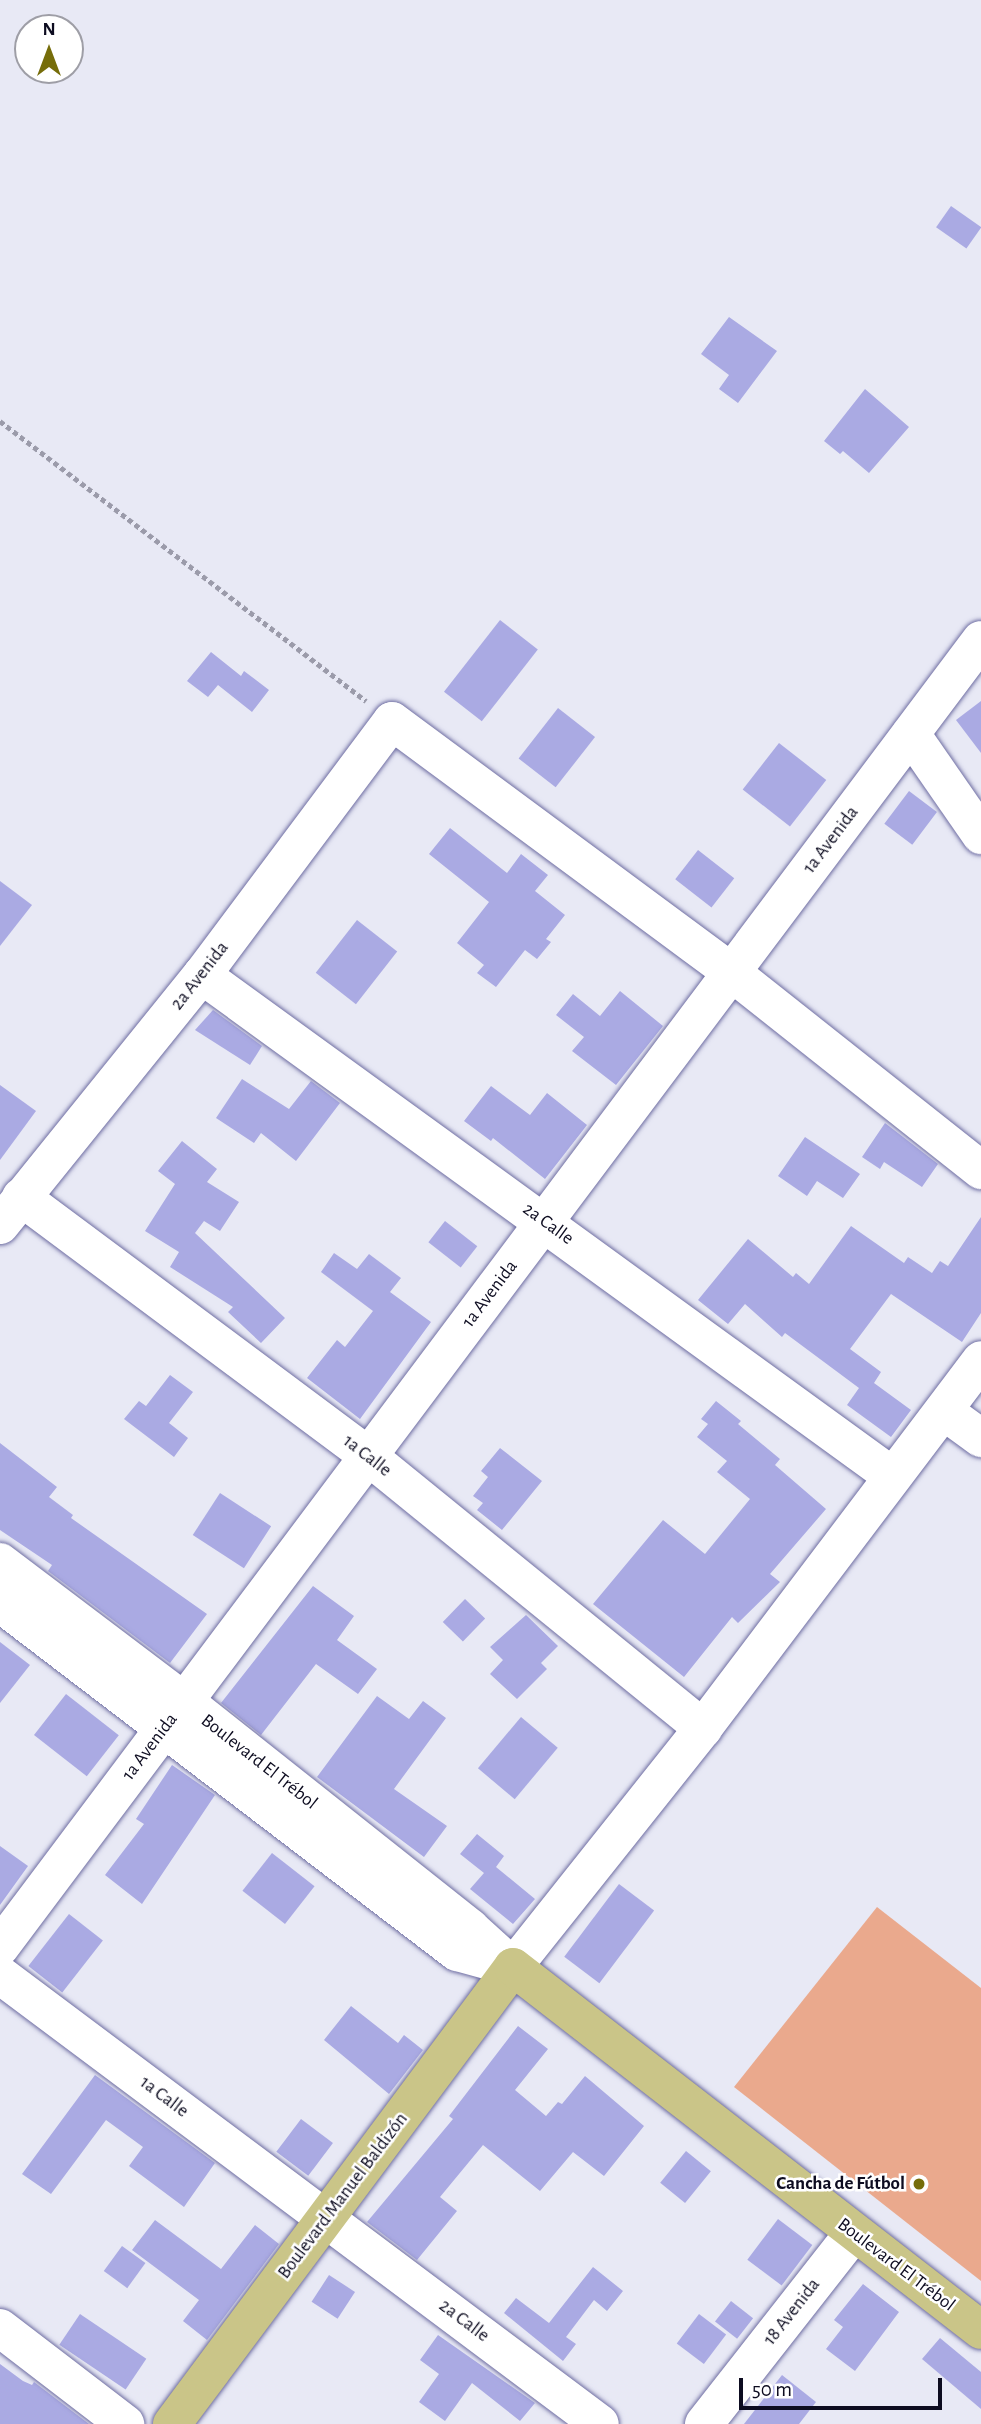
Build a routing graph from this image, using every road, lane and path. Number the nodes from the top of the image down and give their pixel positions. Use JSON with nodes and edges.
{"nodes":[{"id":1,"x":0,"y":421,"type":"edge"},
{"id":2,"x":981,"y":640,"type":"edge"},
{"id":3,"x":392,"y":721,"type":"junction"},
{"id":4,"x":911,"y":734,"type":"junction"},
{"id":5,"x":981,"y":835,"type":"edge"},
{"id":6,"x":732,"y":972,"type":"junction"},
{"id":7,"x":202,"y":975,"type":"junction"},
{"id":8,"x":981,"y":1170,"type":"edge"},
{"id":9,"x":11,"y":1211,"type":"edge"},
{"id":10,"x":545,"y":1221,"type":"junction"},
{"id":11,"x":981,"y":1360,"type":"edge"},
{"id":12,"x":944,"y":1411,"type":"junction"},
{"id":13,"x":981,"y":1438,"type":"edge"},
{"id":14,"x":368,"y":1456,"type":"junction"},
{"id":15,"x":892,"y":1476,"type":"junction"},
{"id":16,"x":0,"y":1563,"type":"edge"},
{"id":17,"x":0,"y":1603,"type":"edge"},
{"id":18,"x":174,"y":1714,"type":"junction"},
{"id":19,"x":703,"y":1728,"type":"junction"},
{"id":20,"x":0,"y":1947,"type":"edge"},
{"id":21,"x":513,"y":1968,"type":"junction"},
{"id":22,"x":0,"y":1975,"type":"edge"},
{"id":23,"x":327,"y":2218,"type":"junction"},
{"id":24,"x":854,"y":2233,"type":"junction"},
{"id":25,"x":0,"y":2328,"type":"edge"},
{"id":26,"x":981,"y":2330,"type":"edge"},
{"id":27,"x":125,"y":2424,"type":"edge"},
{"id":28,"x":172,"y":2424,"type":"edge"},
{"id":29,"x":600,"y":2424,"type":"edge"},
{"id":30,"x":704,"y":2424,"type":"edge"}],
"edges":[{"from":1,"to":3,"type":"path"},
{"from":2,"to":4,"type":"street","name":"1a Avenida"},
{"from":3,"to":6,"type":"street"},
{"from":3,"to":7,"type":"street","name":"2a Avenida"},
{"from":4,"to":5,"type":"street"},
{"from":4,"to":6,"type":"street","name":"1a Avenida"},
{"from":6,"to":8,"type":"street"},
{"from":6,"to":10,"type":"street","name":"1a Avenida"},
{"from":7,"to":9,"type":"street","name":"2a Avenida"},
{"from":7,"to":10,"type":"street","name":"2a Calle"},
{"from":9,"to":14,"type":"street","name":"1a Calle"},
{"from":10,"to":14,"type":"street","name":"1a Avenida"},
{"from":10,"to":15,"type":"street","name":"2a Calle"},
{"from":11,"to":12,"type":"street"},
{"from":12,"to":13,"type":"street"},
{"from":12,"to":15,"type":"street"},
{"from":14,"to":18,"type":"street","name":"1a Avenida"},
{"from":14,"to":19,"type":"street","name":"1a Calle"},
{"from":15,"to":19,"type":"street"},
{"from":16,"to":18,"type":"street","name":"Boulevard El Trébol"},
{"from":17,"to":18,"type":"street","name":"Boulevard El Trébol"},
{"from":18,"to":20,"type":"street","name":"1a Avenida"},
{"from":18,"to":21,"type":"street","name":"Boulevard El Trébol"},
{"from":19,"to":21,"type":"street"},
{"from":21,"to":23,"type":"main road","name":"Boulevard Manuel Baldizón"},
{"from":21,"to":24,"type":"main road","name":"Boulevard El Trébol"},
{"from":22,"to":23,"type":"street","name":"1a Calle"},
{"from":23,"to":28,"type":"main road","name":"Boulevard Manuel Baldizón"},
{"from":23,"to":29,"type":"street","name":"2a Calle"},
{"from":24,"to":26,"type":"main road","name":"Boulevard El Trébol"},
{"from":24,"to":30,"type":"street","name":"18 Avenida"},
{"from":25,"to":27,"type":"street"}]}
